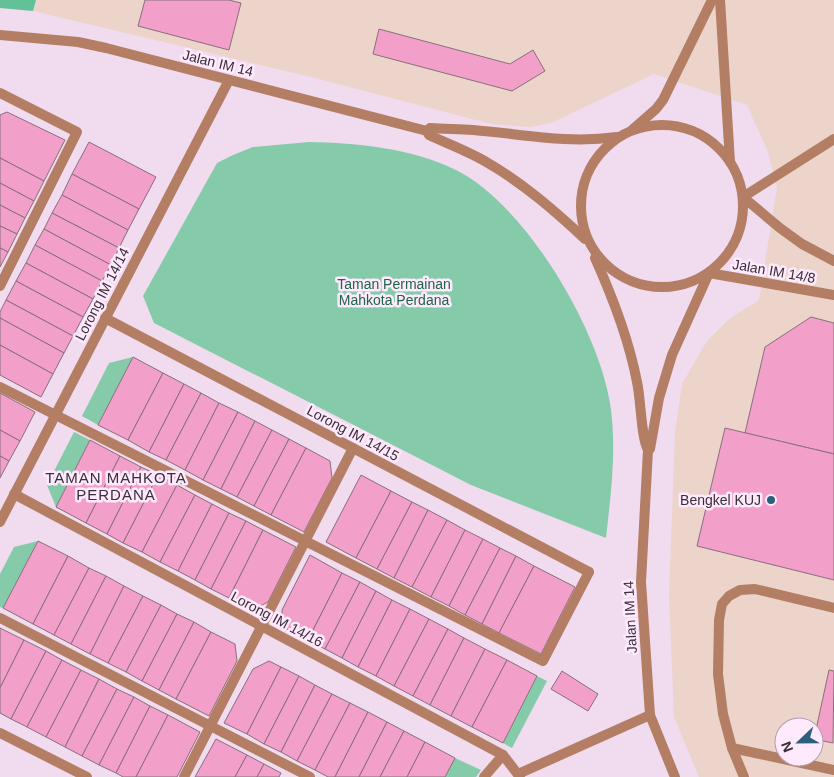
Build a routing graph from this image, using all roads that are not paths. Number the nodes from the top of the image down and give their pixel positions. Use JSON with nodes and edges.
{"nodes":[{"id":1,"x":712,"y":0,"type":"edge"},
{"id":2,"x":720,"y":0,"type":"edge"},
{"id":3,"x":0,"y":35,"type":"edge"},
{"id":4,"x":229,"y":80,"type":"junction"},
{"id":5,"x":0,"y":93,"type":"edge"},
{"id":6,"x":632,"y":130,"type":"junction"},
{"id":7,"x":427,"y":131,"type":"junction"},
{"id":8,"x":617,"y":137,"type":"junction"},
{"id":9,"x":834,"y":139,"type":"edge"},
{"id":10,"x":730,"y":162,"type":"junction"},
{"id":11,"x":742,"y":197,"type":"junction"},
{"id":12,"x":588,"y":241,"type":"junction"},
{"id":13,"x":834,"y":261,"type":"edge"},
{"id":14,"x":710,"y":273,"type":"junction"},
{"id":15,"x":0,"y":286,"type":"edge"},
{"id":16,"x":834,"y":295,"type":"edge"},
{"id":17,"x":105,"y":318,"type":"junction"},
{"id":18,"x":0,"y":387,"type":"edge"},
{"id":19,"x":55,"y":414,"type":"junction"},
{"id":20,"x":353,"y":448,"type":"junction"},
{"id":21,"x":648,"y":450,"type":"junction"},
{"id":22,"x":14,"y":494,"type":"junction"},
{"id":23,"x":0,"y":522,"type":"edge"},
{"id":24,"x":306,"y":540,"type":"junction"},
{"id":25,"x":834,"y":608,"type":"edge"},
{"id":26,"x":0,"y":618,"type":"edge"},
{"id":27,"x":262,"y":626,"type":"junction"},
{"id":28,"x":650,"y":715,"type":"junction"},
{"id":29,"x":210,"y":726,"type":"junction"},
{"id":30,"x":0,"y":733,"type":"edge"},
{"id":31,"x":732,"y":748,"type":"junction"},
{"id":32,"x":503,"y":755,"type":"junction"},
{"id":33,"x":834,"y":770,"type":"edge"},
{"id":34,"x":519,"y":776,"type":"edge"},
{"id":35,"x":87,"y":777,"type":"edge"},
{"id":36,"x":184,"y":777,"type":"edge"},
{"id":37,"x":310,"y":777,"type":"edge"},
{"id":38,"x":484,"y":777,"type":"edge"},
{"id":39,"x":675,"y":777,"type":"edge"},
{"id":40,"x":744,"y":777,"type":"edge"}],
"edges":[{"from":1,"to":6,"type":"street"},
{"from":2,"to":10,"type":"street"},
{"from":3,"to":4,"type":"street","name":"Jalan IM 14"},
{"from":4,"to":7,"type":"street","name":"Jalan IM 14"},
{"from":4,"to":17,"type":"street","name":"Lorong IM 14/14"},
{"from":5,"to":15,"type":"street"},
{"from":6,"to":8,"type":"street"},
{"from":6,"to":10,"type":"street"},
{"from":7,"to":8,"type":"street"},
{"from":7,"to":12,"type":"street"},
{"from":8,"to":12,"type":"street"},
{"from":9,"to":11,"type":"street"},
{"from":10,"to":11,"type":"street"},
{"from":11,"to":13,"type":"street","name":"Jalan IM 14/8"},
{"from":11,"to":14,"type":"street"},
{"from":12,"to":14,"type":"street"},
{"from":12,"to":21,"type":"street"},
{"from":14,"to":16,"type":"street","name":"Jalan IM 14/8"},
{"from":14,"to":21,"type":"street"},
{"from":17,"to":19,"type":"street","name":"Lorong IM 14/14"},
{"from":17,"to":20,"type":"street","name":"Lorong IM 14/15"},
{"from":18,"to":19,"type":"street"},
{"from":19,"to":22,"type":"street","name":"Lorong IM 14/14"},
{"from":19,"to":24,"type":"street"},
{"from":20,"to":24,"type":"street"},
{"from":20,"to":24,"type":"street","name":"Lorong IM 14/15"},
{"from":21,"to":28,"type":"street","name":"Jalan IM 14"},
{"from":22,"to":23,"type":"street","name":"Lorong IM 14/14"},
{"from":22,"to":27,"type":"street","name":"Lorong IM 14/16"},
{"from":24,"to":27,"type":"street"},
{"from":25,"to":31,"type":"street"},
{"from":26,"to":29,"type":"street"},
{"from":27,"to":29,"type":"street"},
{"from":27,"to":32,"type":"street","name":"Lorong IM 14/16"},
{"from":28,"to":34,"type":"street"},
{"from":28,"to":39,"type":"street","name":"Jalan IM 14"},
{"from":29,"to":36,"type":"street"},
{"from":29,"to":37,"type":"street"},
{"from":30,"to":35,"type":"street"},
{"from":31,"to":33,"type":"street"},
{"from":31,"to":40,"type":"street"},
{"from":32,"to":34,"type":"street","name":"Lorong IM 14/16"},
{"from":32,"to":38,"type":"street"}]}
